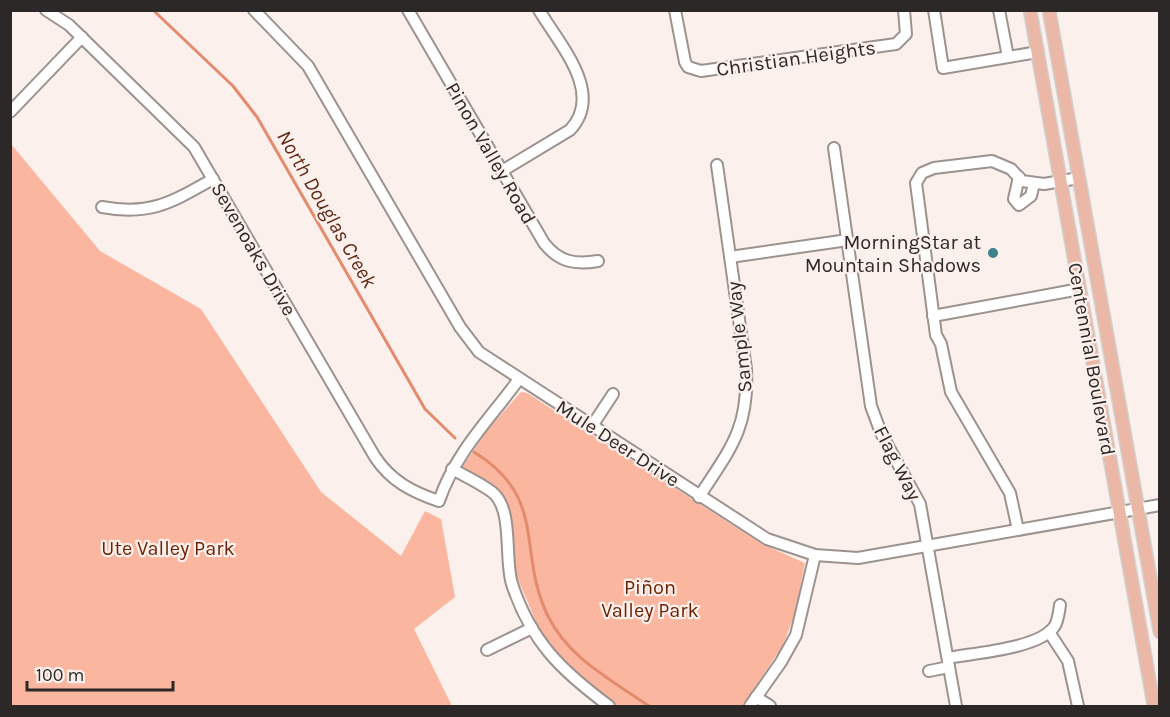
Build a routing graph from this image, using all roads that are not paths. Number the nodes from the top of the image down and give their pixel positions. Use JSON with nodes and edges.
{"nodes":[{"id":1,"x":46,"y":10,"type":"edge"},
{"id":2,"x":254,"y":10,"type":"edge"},
{"id":3,"x":408,"y":10,"type":"edge"},
{"id":4,"x":539,"y":10,"type":"edge"},
{"id":5,"x":675,"y":10,"type":"edge"},
{"id":6,"x":904,"y":10,"type":"edge"},
{"id":7,"x":934,"y":10,"type":"edge"},
{"id":8,"x":999,"y":10,"type":"edge"},
{"id":9,"x":1030,"y":10,"type":"edge"},
{"id":10,"x":1049,"y":10,"type":"edge"},
{"id":11,"x":82,"y":37,"type":"junction"},
{"id":12,"x":1038,"y":52,"type":"junction"},
{"id":13,"x":1008,"y":57,"type":"junction"},
{"id":14,"x":10,"y":112,"type":"edge"},
{"id":15,"x":834,"y":148,"type":"dead end"},
{"id":16,"x":717,"y":165,"type":"dead end"},
{"id":17,"x":502,"y":171,"type":"junction"},
{"id":18,"x":1019,"y":177,"type":"junction"},
{"id":19,"x":1079,"y":178,"type":"junction"},
{"id":20,"x":213,"y":179,"type":"junction"},
{"id":21,"x":1060,"y":181,"type":"junction"},
{"id":22,"x":1034,"y":183,"type":"junction"},
{"id":23,"x":102,"y":207,"type":"dead end"},
{"id":24,"x":848,"y":240,"type":"junction"},
{"id":25,"x":730,"y":257,"type":"junction"},
{"id":26,"x":598,"y":261,"type":"dead end"},
{"id":27,"x":1080,"y":289,"type":"junction"},
{"id":28,"x":933,"y":316,"type":"junction"},
{"id":29,"x":519,"y":379,"type":"junction"},
{"id":30,"x":614,"y":394,"type":"dead end"},
{"id":31,"x":592,"y":426,"type":"junction"},
{"id":32,"x":881,"y":433,"type":"junction"},
{"id":33,"x":871,"y":440,"type":"dead end"},
{"id":34,"x":452,"y":470,"type":"junction"},
{"id":35,"x":699,"y":497,"type":"junction"},
{"id":36,"x":1160,"y":506,"type":"edge"},
{"id":37,"x":1138,"y":509,"type":"junction"},
{"id":38,"x":1119,"y":513,"type":"junction"},
{"id":39,"x":1018,"y":530,"type":"junction"},
{"id":40,"x":928,"y":546,"type":"junction"},
{"id":41,"x":815,"y":555,"type":"junction"},
{"id":42,"x":1060,"y":605,"type":"dead end"},
{"id":43,"x":532,"y":628,"type":"junction"},
{"id":44,"x":1048,"y":632,"type":"junction"},
{"id":45,"x":1160,"y":632,"type":"edge"},
{"id":46,"x":487,"y":650,"type":"dead end"},
{"id":47,"x":948,"y":663,"type":"junction"},
{"id":48,"x":929,"y":671,"type":"dead end"},
{"id":49,"x":756,"y":697,"type":"junction"},
{"id":50,"x":609,"y":706,"type":"edge"},
{"id":51,"x":750,"y":706,"type":"edge"},
{"id":52,"x":770,"y":706,"type":"edge"},
{"id":53,"x":956,"y":706,"type":"edge"},
{"id":54,"x":1078,"y":706,"type":"edge"},
{"id":55,"x":1154,"y":706,"type":"edge"}],
"edges":[{"from":1,"to":11,"type":"street","name":"Sevenoaks Drive"},
{"from":2,"to":29,"type":"street","name":"Mule Deer Drive"},
{"from":3,"to":17,"type":"street","name":"Pinon Valley Road"},
{"from":4,"to":17,"type":"street"},
{"from":5,"to":6,"type":"street","name":"Christian Heights"},
{"from":7,"to":13,"type":"street"},
{"from":8,"to":13,"type":"street"},
{"from":9,"to":12,"type":"main road","name":"Centennial Boulevard"},
{"from":10,"to":19,"type":"main road","name":"Centennial Boulevard"},
{"from":11,"to":14,"type":"street"},
{"from":11,"to":20,"type":"street","name":"Sevenoaks Drive"},
{"from":12,"to":13,"type":"street"},
{"from":12,"to":21,"type":"main road","name":"Centennial Boulevard"},
{"from":15,"to":24,"type":"street","name":"Flag Way"},
{"from":16,"to":25,"type":"street","name":"Sample Way"},
{"from":17,"to":26,"type":"street","name":"Pinon Valley Road"},
{"from":18,"to":22,"type":"street"},
{"from":18,"to":22,"type":"street"},
{"from":18,"to":28,"type":"street"},
{"from":19,"to":21,"type":"street"},
{"from":19,"to":37,"type":"main road","name":"Centennial Boulevard"},
{"from":20,"to":23,"type":"street"},
{"from":20,"to":34,"type":"street","name":"Sevenoaks Drive"},
{"from":21,"to":22,"type":"street"},
{"from":21,"to":27,"type":"main road","name":"Centennial Boulevard"},
{"from":24,"to":25,"type":"street"},
{"from":24,"to":32,"type":"street","name":"Flag Way"},
{"from":25,"to":35,"type":"street","name":"Sample Way"},
{"from":27,"to":28,"type":"street"},
{"from":27,"to":38,"type":"main road","name":"Centennial Boulevard"},
{"from":28,"to":39,"type":"street"},
{"from":29,"to":31,"type":"street","name":"Mule Deer Drive"},
{"from":29,"to":34,"type":"street"},
{"from":30,"to":31,"type":"street"},
{"from":31,"to":35,"type":"street","name":"Mule Deer Drive"},
{"from":32,"to":33,"type":"street"},
{"from":32,"to":40,"type":"street","name":"Flag Way"},
{"from":34,"to":43,"type":"street"},
{"from":35,"to":41,"type":"street","name":"Mule Deer Drive"},
{"from":36,"to":37,"type":"street","name":"Mule Deer Drive"},
{"from":37,"to":38,"type":"street","name":"Mule Deer Drive"},
{"from":37,"to":45,"type":"main road","name":"Centennial Boulevard"},
{"from":38,"to":39,"type":"street","name":"Mule Deer Drive"},
{"from":38,"to":55,"type":"main road","name":"Centennial Boulevard"},
{"from":39,"to":40,"type":"street","name":"Mule Deer Drive"},
{"from":40,"to":41,"type":"street","name":"Mule Deer Drive"},
{"from":40,"to":47,"type":"street","name":"Flag Way"},
{"from":41,"to":49,"type":"street"},
{"from":42,"to":44,"type":"street"},
{"from":43,"to":46,"type":"street"},
{"from":43,"to":50,"type":"street"},
{"from":44,"to":47,"type":"street"},
{"from":44,"to":54,"type":"street"},
{"from":47,"to":48,"type":"street"},
{"from":47,"to":53,"type":"street","name":"Flag Way"},
{"from":49,"to":51,"type":"street"},
{"from":49,"to":52,"type":"street"}]}
